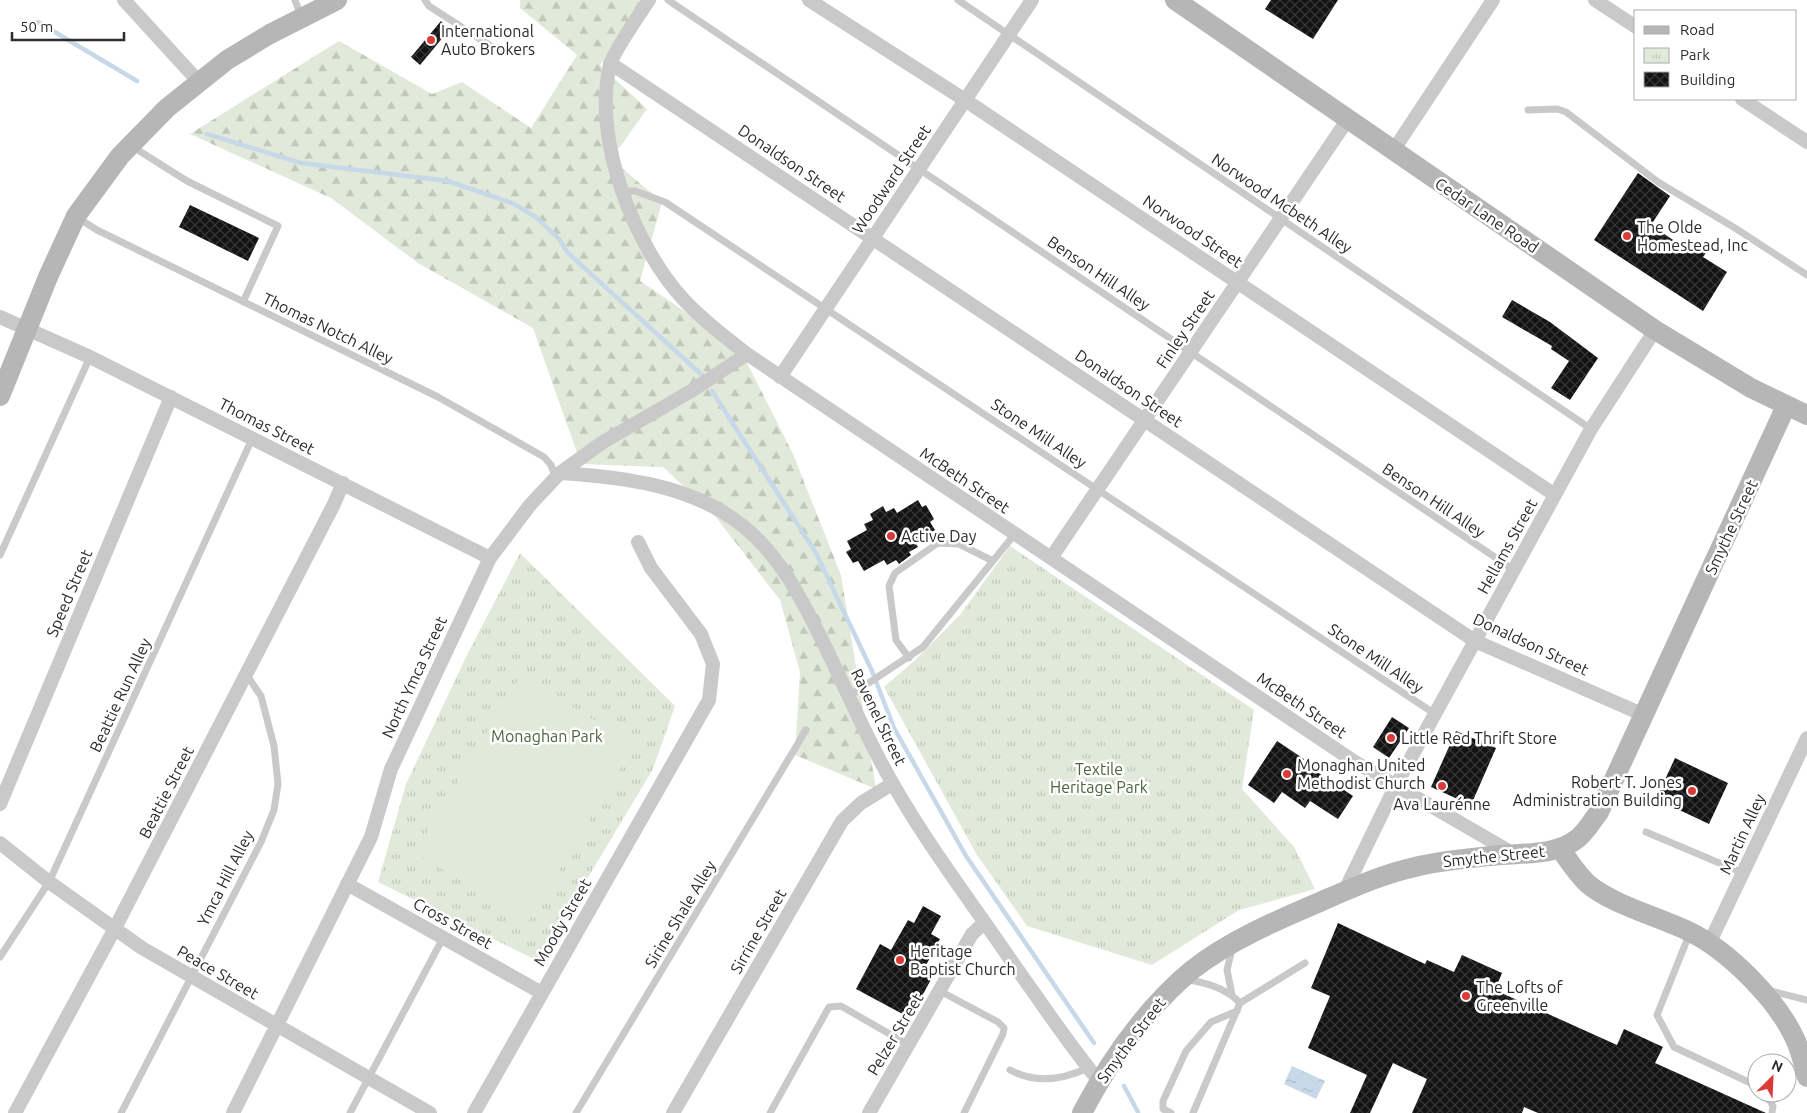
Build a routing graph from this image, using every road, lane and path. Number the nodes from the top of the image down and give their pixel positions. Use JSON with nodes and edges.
{"nodes":[{"id":1,"x":124,"y":0,"type":"edge"},
{"id":2,"x":337,"y":0,"type":"edge"},
{"id":3,"x":425,"y":0,"type":"edge"},
{"id":4,"x":649,"y":0,"type":"edge"},
{"id":5,"x":668,"y":0,"type":"edge"},
{"id":6,"x":809,"y":0,"type":"edge"},
{"id":7,"x":958,"y":0,"type":"edge"},
{"id":8,"x":1032,"y":0,"type":"edge"},
{"id":9,"x":1175,"y":0,"type":"edge"},
{"id":10,"x":1493,"y":0,"type":"edge"},
{"id":11,"x":1595,"y":0,"type":"edge"},
{"id":12,"x":298,"y":9,"type":"edge"},
{"id":13,"x":1634,"y":26,"type":"edge"},
{"id":14,"x":1009,"y":34,"type":"junction"},
{"id":15,"x":494,"y":48,"type":"dead end"},
{"id":16,"x":610,"y":63,"type":"junction"},
{"id":17,"x":199,"y":82,"type":"junction"},
{"id":18,"x":965,"y":100,"type":"junction"},
{"id":19,"x":1744,"y":100,"type":"edge"},
{"id":20,"x":1528,"y":110,"type":"dead end"},
{"id":21,"x":1348,"y":119,"type":"junction"},
{"id":22,"x":1807,"y":142,"type":"edge"},
{"id":23,"x":131,"y":145,"type":"junction"},
{"id":24,"x":1393,"y":150,"type":"junction"},
{"id":25,"x":920,"y":168,"type":"junction"},
{"id":26,"x":622,"y":191,"type":"junction"},
{"id":27,"x":76,"y":216,"type":"junction"},
{"id":28,"x":1281,"y":218,"type":"junction"},
{"id":29,"x":873,"y":238,"type":"junction"},
{"id":30,"x":1807,"y":275,"type":"edge"},
{"id":31,"x":1238,"y":282,"type":"junction"},
{"id":32,"x":243,"y":302,"type":"junction"},
{"id":33,"x":826,"y":308,"type":"junction"},
{"id":34,"x":0,"y":317,"type":"edge"},
{"id":35,"x":27,"y":328,"type":"junction"},
{"id":36,"x":1655,"y":330,"type":"junction"},
{"id":37,"x":1191,"y":351,"type":"junction"},
{"id":38,"x":747,"y":354,"type":"junction"},
{"id":39,"x":90,"y":357,"type":"junction"},
{"id":40,"x":780,"y":377,"type":"junction"},
{"id":41,"x":0,"y":396,"type":"edge"},
{"id":42,"x":170,"y":397,"type":"junction"},
{"id":43,"x":1786,"y":406,"type":"junction"},
{"id":44,"x":1807,"y":414,"type":"edge"},
{"id":45,"x":1145,"y":419,"type":"junction"},
{"id":46,"x":1591,"y":429,"type":"junction"},
{"id":47,"x":252,"y":439,"type":"junction"},
{"id":48,"x":558,"y":476,"type":"junction"},
{"id":49,"x":343,"y":483,"type":"junction"},
{"id":50,"x":1098,"y":489,"type":"junction"},
{"id":51,"x":1555,"y":495,"type":"junction"},
{"id":52,"x":1014,"y":535,"type":"junction"},
{"id":53,"x":638,"y":542,"type":"dead end"},
{"id":54,"x":0,"y":555,"type":"edge"},
{"id":55,"x":490,"y":558,"type":"junction"},
{"id":56,"x":1051,"y":558,"type":"junction"},
{"id":57,"x":994,"y":561,"type":"junction"},
{"id":58,"x":1514,"y":570,"type":"junction"},
{"id":59,"x":1475,"y":641,"type":"junction"},
{"id":60,"x":909,"y":658,"type":"junction"},
{"id":61,"x":246,"y":674,"type":"junction"},
{"id":62,"x":849,"y":696,"type":"junction"},
{"id":63,"x":1435,"y":714,"type":"junction"},
{"id":64,"x":1644,"y":715,"type":"junction"},
{"id":65,"x":806,"y":730,"type":"dead end"},
{"id":66,"x":1807,"y":738,"type":"edge"},
{"id":67,"x":892,"y":784,"type":"junction"},
{"id":68,"x":1394,"y":787,"type":"junction"},
{"id":69,"x":0,"y":804,"type":"edge"},
{"id":70,"x":1646,"y":832,"type":"dead end"},
{"id":71,"x":0,"y":842,"type":"edge"},
{"id":72,"x":1560,"y":848,"type":"junction"},
{"id":73,"x":1514,"y":854,"type":"junction"},
{"id":74,"x":1743,"y":873,"type":"junction"},
{"id":75,"x":49,"y":882,"type":"junction"},
{"id":76,"x":347,"y":884,"type":"junction"},
{"id":77,"x":1344,"y":892,"type":"junction"},
{"id":78,"x":984,"y":922,"type":"junction"},
{"id":79,"x":114,"y":930,"type":"junction"},
{"id":80,"x":1690,"y":932,"type":"junction"},
{"id":81,"x":443,"y":938,"type":"junction"},
{"id":82,"x":1234,"y":943,"type":"junction"},
{"id":83,"x":1709,"y":944,"type":"junction"},
{"id":84,"x":0,"y":956,"type":"edge"},
{"id":85,"x":1305,"y":963,"type":"dead end"},
{"id":86,"x":190,"y":976,"type":"junction"},
{"id":87,"x":1181,"y":980,"type":"junction"},
{"id":88,"x":1759,"y":988,"type":"junction"},
{"id":89,"x":940,"y":991,"type":"junction"},
{"id":90,"x":542,"y":993,"type":"junction"},
{"id":91,"x":1232,"y":995,"type":"junction"},
{"id":92,"x":1807,"y":1000,"type":"edge"},
{"id":93,"x":1240,"y":1003,"type":"junction"},
{"id":94,"x":1237,"y":1011,"type":"junction"},
{"id":95,"x":277,"y":1026,"type":"junction"},
{"id":96,"x":907,"y":1044,"type":"junction"},
{"id":97,"x":1010,"y":1070,"type":"dead end"},
{"id":98,"x":1093,"y":1075,"type":"junction"},
{"id":99,"x":1807,"y":1077,"type":"edge"},
{"id":100,"x":369,"y":1078,"type":"junction"},
{"id":101,"x":1747,"y":1081,"type":"edge"},
{"id":102,"x":15,"y":1113,"type":"edge"},
{"id":103,"x":122,"y":1113,"type":"edge"},
{"id":104,"x":233,"y":1113,"type":"edge"},
{"id":105,"x":350,"y":1113,"type":"edge"},
{"id":106,"x":430,"y":1113,"type":"edge"},
{"id":107,"x":474,"y":1113,"type":"edge"},
{"id":108,"x":576,"y":1113,"type":"edge"},
{"id":109,"x":673,"y":1113,"type":"edge"},
{"id":110,"x":770,"y":1113,"type":"edge"},
{"id":111,"x":869,"y":1113,"type":"edge"},
{"id":112,"x":964,"y":1113,"type":"edge"},
{"id":113,"x":1082,"y":1113,"type":"edge"},
{"id":114,"x":1171,"y":1113,"type":"edge"},
{"id":115,"x":1193,"y":1113,"type":"edge"}],
"edges":[{"from":1,"to":17,"type":"street"},
{"from":2,"to":12,"type":"street"},
{"from":3,"to":15,"type":"lane"},
{"from":4,"to":16,"type":"street","name":"McBeth Street"},
{"from":5,"to":25,"type":"lane","name":"Benson Hill Alley"},
{"from":6,"to":18,"type":"street","name":"Norwood Street"},
{"from":7,"to":14,"type":"lane","name":"Norwood Mcbeth Alley"},
{"from":8,"to":14,"type":"street","name":"Woodward Street"},
{"from":9,"to":21,"type":"street","name":"Cedar Lane Road"},
{"from":10,"to":24,"type":"street"},
{"from":11,"to":13,"type":"street"},
{"from":12,"to":17,"type":"street"},
{"from":14,"to":18,"type":"street","name":"Woodward Street"},
{"from":14,"to":28,"type":"lane","name":"Norwood Mcbeth Alley"},
{"from":16,"to":26,"type":"street","name":"McBeth Street"},
{"from":16,"to":29,"type":"street","name":"Donaldson Street"},
{"from":17,"to":23,"type":"street"},
{"from":18,"to":25,"type":"street","name":"Woodward Street"},
{"from":18,"to":31,"type":"street","name":"Norwood Street"},
{"from":19,"to":22,"type":"street"},
{"from":20,"to":30,"type":"lane"},
{"from":21,"to":24,"type":"street","name":"Cedar Lane Road"},
{"from":21,"to":28,"type":"street","name":"Finley Street"},
{"from":23,"to":27,"type":"street"},
{"from":23,"to":32,"type":"lane"},
{"from":24,"to":36,"type":"street","name":"Cedar Lane Road"},
{"from":25,"to":29,"type":"street","name":"Woodward Street"},
{"from":25,"to":37,"type":"lane","name":"Benson Hill Alley"},
{"from":26,"to":33,"type":"lane","name":"Stone Mill Alley"},
{"from":26,"to":38,"type":"street","name":"McBeth Street"},
{"from":27,"to":32,"type":"lane","name":"Thomas Notch Alley"},
{"from":27,"to":35,"type":"street"},
{"from":28,"to":31,"type":"street","name":"Finley Street"},
{"from":28,"to":46,"type":"lane","name":"Norwood Mcbeth Alley"},
{"from":29,"to":33,"type":"street","name":"Woodward Street"},
{"from":29,"to":45,"type":"street","name":"Donaldson Street"},
{"from":31,"to":37,"type":"street","name":"Finley Street"},
{"from":31,"to":51,"type":"street","name":"Norwood Street"},
{"from":32,"to":48,"type":"lane","name":"Thomas Notch Alley"},
{"from":33,"to":40,"type":"street","name":"Woodward Street"},
{"from":33,"to":50,"type":"lane","name":"Stone Mill Alley"},
{"from":34,"to":35,"type":"street","name":"Thomas Street"},
{"from":35,"to":39,"type":"street","name":"Thomas Street"},
{"from":35,"to":41,"type":"street"},
{"from":36,"to":43,"type":"street","name":"Cedar Lane Road"},
{"from":36,"to":46,"type":"street","name":"Hellams Street"},
{"from":37,"to":45,"type":"street","name":"Finley Street"},
{"from":37,"to":58,"type":"lane","name":"Benson Hill Alley"},
{"from":38,"to":40,"type":"street","name":"McBeth Street"},
{"from":38,"to":48,"type":"street","name":"North Ymca Street"},
{"from":39,"to":42,"type":"street","name":"Thomas Street"},
{"from":39,"to":54,"type":"lane"},
{"from":40,"to":52,"type":"street","name":"McBeth Street"},
{"from":42,"to":47,"type":"street","name":"Thomas Street"},
{"from":42,"to":69,"type":"street","name":"Speed Street"},
{"from":43,"to":44,"type":"street","name":"Cedar Lane Road"},
{"from":43,"to":64,"type":"street","name":"Smythe Street"},
{"from":45,"to":50,"type":"street","name":"Finley Street"},
{"from":45,"to":59,"type":"street","name":"Donaldson Street"},
{"from":46,"to":51,"type":"street","name":"Hellams Street"},
{"from":47,"to":49,"type":"street","name":"Thomas Street"},
{"from":47,"to":75,"type":"lane","name":"Beattie Run Alley"},
{"from":48,"to":55,"type":"street","name":"North Ymca Street"},
{"from":48,"to":62,"type":"street","name":"Ravenel Street"},
{"from":49,"to":55,"type":"street","name":"Thomas Street"},
{"from":49,"to":61,"type":"street","name":"Beattie Street"},
{"from":50,"to":56,"type":"street","name":"Finley Street"},
{"from":50,"to":63,"type":"lane","name":"Stone Mill Alley"},
{"from":51,"to":58,"type":"street","name":"Hellams Street"},
{"from":52,"to":56,"type":"street","name":"McBeth Street"},
{"from":52,"to":57,"type":"lane"},
{"from":53,"to":90,"type":"street","name":"Moody Street"},
{"from":55,"to":76,"type":"street","name":"North Ymca Street"},
{"from":56,"to":68,"type":"street","name":"McBeth Street"},
{"from":57,"to":60,"type":"lane"},
{"from":57,"to":60,"type":"lane"},
{"from":58,"to":59,"type":"street","name":"Hellams Street"},
{"from":59,"to":63,"type":"street","name":"Hellams Street"},
{"from":59,"to":64,"type":"street","name":"Donaldson Street"},
{"from":60,"to":62,"type":"lane"},
{"from":61,"to":79,"type":"street","name":"Beattie Street"},
{"from":61,"to":86,"type":"lane","name":"Ymca Hill Alley"},
{"from":62,"to":67,"type":"street","name":"Ravenel Street"},
{"from":63,"to":68,"type":"street","name":"Hellams Street"},
{"from":64,"to":72,"type":"street","name":"Smythe Street"},
{"from":65,"to":108,"type":"lane","name":"Sirine Shale Alley"},
{"from":66,"to":74,"type":"street","name":"Martin Alley"},
{"from":67,"to":78,"type":"street","name":"Ravenel Street"},
{"from":67,"to":109,"type":"street","name":"Sirrine Street"},
{"from":68,"to":73,"type":"street","name":"McBeth Street"},
{"from":68,"to":77,"type":"street","name":"Hellams Street"},
{"from":70,"to":74,"type":"lane"},
{"from":71,"to":75,"type":"street","name":"Peace Street"},
{"from":72,"to":73,"type":"street","name":"Smythe Street"},
{"from":72,"to":80,"type":"street"},
{"from":73,"to":77,"type":"street","name":"Smythe Street"},
{"from":74,"to":83,"type":"street","name":"Martin Alley"},
{"from":75,"to":79,"type":"street","name":"Peace Street"},
{"from":75,"to":84,"type":"lane","name":"Beattie Run Alley"},
{"from":76,"to":81,"type":"street","name":"Cross Street"},
{"from":76,"to":95,"type":"street","name":"North Ymca Street"},
{"from":77,"to":82,"type":"street","name":"Smythe Street"},
{"from":78,"to":89,"type":"street","name":"Pelzer Street"},
{"from":78,"to":98,"type":"street","name":"Ravenel Street"},
{"from":79,"to":86,"type":"street","name":"Peace Street"},
{"from":79,"to":102,"type":"street","name":"Beattie Street"},
{"from":80,"to":83,"type":"street"},
{"from":80,"to":101,"type":"lane"},
{"from":81,"to":90,"type":"street","name":"Cross Street"},
{"from":81,"to":100,"type":"lane"},
{"from":82,"to":87,"type":"street","name":"Smythe Street"},
{"from":82,"to":91,"type":"lane"},
{"from":83,"to":88,"type":"street"},
{"from":85,"to":93,"type":"lane"},
{"from":86,"to":95,"type":"street","name":"Peace Street"},
{"from":86,"to":103,"type":"lane","name":"Ymca Hill Alley"},
{"from":87,"to":91,"type":"lane"},
{"from":87,"to":98,"type":"street","name":"Smythe Street"},
{"from":88,"to":92,"type":"lane"},
{"from":88,"to":99,"type":"street"},
{"from":89,"to":96,"type":"street","name":"Pelzer Street"},
{"from":89,"to":112,"type":"lane"},
{"from":90,"to":107,"type":"street","name":"Moody Street"},
{"from":91,"to":93,"type":"lane"},
{"from":93,"to":94,"type":"lane"},
{"from":94,"to":114,"type":"lane"},
{"from":94,"to":115,"type":"lane"},
{"from":95,"to":100,"type":"street","name":"Peace Street"},
{"from":95,"to":104,"type":"street","name":"North Ymca Street"},
{"from":96,"to":110,"type":"lane"},
{"from":96,"to":111,"type":"street","name":"Pelzer Street"},
{"from":97,"to":98,"type":"lane"},
{"from":98,"to":113,"type":"street","name":"Smythe Street"},
{"from":100,"to":105,"type":"lane"},
{"from":100,"to":106,"type":"street","name":"Peace Street"}]}
